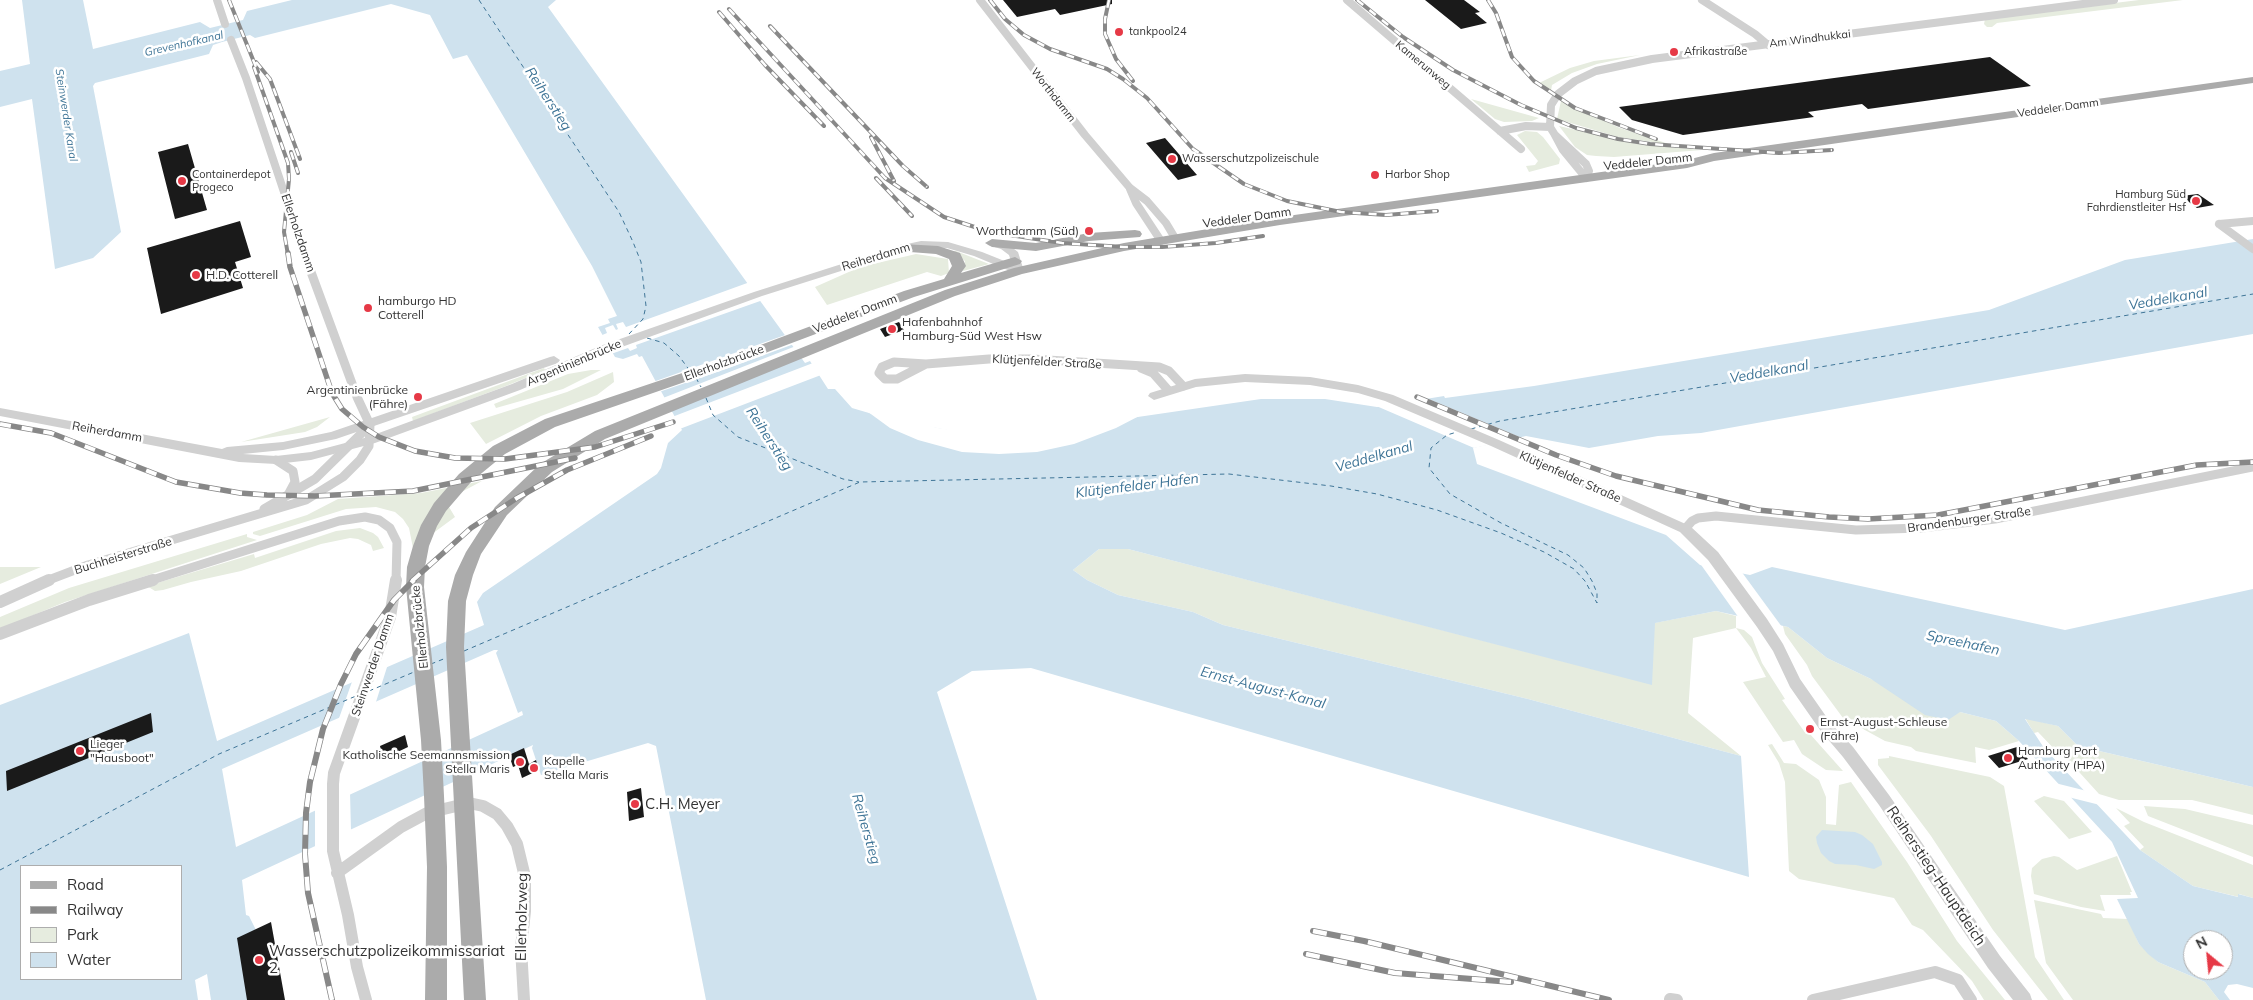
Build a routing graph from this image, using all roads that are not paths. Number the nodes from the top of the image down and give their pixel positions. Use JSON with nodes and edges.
{"nodes":[{"id":1,"x":217,"y":0,"type":"edge"},
{"id":2,"x":980,"y":0,"type":"edge"},
{"id":3,"x":1347,"y":0,"type":"edge"},
{"id":4,"x":1702,"y":0,"type":"edge"},
{"id":5,"x":2114,"y":0,"type":"edge"},
{"id":6,"x":2098,"y":1,"type":"edge"},
{"id":7,"x":225,"y":24,"type":"dead end"},
{"id":8,"x":231,"y":40,"type":"dead end"},
{"id":9,"x":1768,"y":44,"type":"junction"},
{"id":10,"x":2253,"y":80,"type":"edge"},
{"id":11,"x":1550,"y":126,"type":"junction"},
{"id":12,"x":1500,"y":131,"type":"junction"},
{"id":13,"x":1521,"y":150,"type":"dead end"},
{"id":14,"x":1585,"y":172,"type":"junction"},
{"id":15,"x":1130,"y":188,"type":"junction"},
{"id":16,"x":2253,"y":221,"type":"edge"},
{"id":17,"x":1135,"y":234,"type":"junction"},
{"id":18,"x":1173,"y":234,"type":"junction"},
{"id":19,"x":1158,"y":236,"type":"junction"},
{"id":20,"x":992,"y":243,"type":"joint"},
{"id":21,"x":902,"y":248,"type":"junction"},
{"id":22,"x":2253,"y":249,"type":"edge"},
{"id":23,"x":1002,"y":264,"type":"junction"},
{"id":24,"x":1018,"y":266,"type":"junction"},
{"id":25,"x":950,"y":280,"type":"junction"},
{"id":26,"x":778,"y":289,"type":"joint"},
{"id":27,"x":798,"y":345,"type":"junction"},
{"id":28,"x":554,"y":360,"type":"dead end"},
{"id":29,"x":926,"y":364,"type":"dead end"},
{"id":30,"x":1138,"y":367,"type":"junction"},
{"id":31,"x":1183,"y":386,"type":"junction"},
{"id":32,"x":1168,"y":390,"type":"junction"},
{"id":33,"x":1154,"y":396,"type":"dead end"},
{"id":34,"x":0,"y":412,"type":"edge"},
{"id":35,"x":366,"y":426,"type":"junction"},
{"id":36,"x":370,"y":440,"type":"junction"},
{"id":37,"x":349,"y":447,"type":"junction"},
{"id":38,"x":215,"y":452,"type":"junction"},
{"id":39,"x":276,"y":460,"type":"junction"},
{"id":40,"x":2253,"y":467,"type":"edge"},
{"id":41,"x":288,"y":496,"type":"junction"},
{"id":42,"x":249,"y":518,"type":"junction"},
{"id":43,"x":1685,"y":529,"type":"junction"},
{"id":44,"x":0,"y":602,"type":"edge"},
{"id":45,"x":0,"y":634,"type":"edge"},
{"id":46,"x":1848,"y":752,"type":"joint"},
{"id":47,"x":468,"y":858,"type":"joint"},
{"id":48,"x":336,"y":873,"type":"junction"},
{"id":49,"x":366,"y":1000,"type":"edge"},
{"id":50,"x":436,"y":1000,"type":"edge"},
{"id":51,"x":475,"y":1000,"type":"edge"},
{"id":52,"x":524,"y":1000,"type":"edge"},
{"id":53,"x":1813,"y":1000,"type":"edge"},
{"id":54,"x":1970,"y":1000,"type":"edge"},
{"id":55,"x":2024,"y":1000,"type":"edge"}],
"edges":[{"from":1,"to":7,"type":"street"},
{"from":2,"to":15,"type":"street","name":"Worthdamm"},
{"from":3,"to":12,"type":"street","name":"Kamerunweg"},
{"from":4,"to":9,"type":"street"},
{"from":5,"to":6,"type":"street","name":"Am Windhukkai"},
{"from":6,"to":9,"type":"street","name":"Am Windhukkai"},
{"from":8,"to":35,"type":"street","name":"Ellerholzdamm"},
{"from":9,"to":11,"type":"street","name":"Am Windhukkai"},
{"from":10,"to":14,"type":"main road","name":"Veddeler Damm"},
{"from":11,"to":12,"type":"street"},
{"from":11,"to":14,"type":"street"},
{"from":12,"to":13,"type":"street","name":"Kamerunweg"},
{"from":14,"to":18,"type":"main road","name":"Veddeler Damm"},
{"from":15,"to":18,"type":"street","name":"Worthdamm"},
{"from":15,"to":19,"type":"street","name":"Worthdamm"},
{"from":16,"to":22,"type":"street"},
{"from":17,"to":19,"type":"main road","name":"Veddeler Damm"},
{"from":17,"to":20,"type":"main road"},
{"from":17,"to":24,"type":"main road","name":"Veddeler Damm"},
{"from":18,"to":19,"type":"main road","name":"Veddeler Damm"},
{"from":19,"to":24,"type":"main road","name":"Veddeler Damm"},
{"from":20,"to":24,"type":"street"},
{"from":21,"to":23,"type":"street","name":"Reiherdamm"},
{"from":21,"to":25,"type":"main road"},
{"from":21,"to":26,"type":"street","name":"Reiherdamm"},
{"from":23,"to":24,"type":"main road","name":"Veddeler Damm"},
{"from":23,"to":25,"type":"main road","name":"Veddeler Damm"},
{"from":24,"to":27,"type":"main road","name":"Veddeler Damm"},
{"from":25,"to":27,"type":"main road","name":"Veddeler Damm"},
{"from":26,"to":36,"type":"street","name":"Argentinienbrücke"},
{"from":27,"to":47,"type":"main road","name":"Ellerholzbrücke"},
{"from":27,"to":50,"type":"main road","name":"Ellerholzbrücke"},
{"from":28,"to":35,"type":"street","name":"Argentinienbrücke"},
{"from":29,"to":30,"type":"street","name":"Klütjenfelder Straße"},
{"from":30,"to":31,"type":"street","name":"Klütjenfelder Straße"},
{"from":30,"to":32,"type":"street","name":"Klütjenfelder Straße"},
{"from":31,"to":32,"type":"street","name":"Klütjenfelder Straße"},
{"from":31,"to":43,"type":"street","name":"Klütjenfelder Straße"},
{"from":32,"to":33,"type":"street","name":"Klütjenfelder Straße"},
{"from":34,"to":38,"type":"street","name":"Reiherdamm"},
{"from":35,"to":36,"type":"street","name":"Buchheisterstraße"},
{"from":35,"to":37,"type":"street","name":"Buchheisterstraße"},
{"from":35,"to":38,"type":"street","name":"Reiherdamm"},
{"from":36,"to":37,"type":"street","name":"Reiherdamm"},
{"from":36,"to":42,"type":"street","name":"Buchheisterstraße"},
{"from":37,"to":39,"type":"street","name":"Reiherdamm"},
{"from":37,"to":41,"type":"street","name":"Buchheisterstraße"},
{"from":38,"to":39,"type":"street","name":"Reiherdamm"},
{"from":39,"to":41,"type":"street"},
{"from":40,"to":43,"type":"street","name":"Brandenburger Straße"},
{"from":41,"to":42,"type":"street","name":"Buchheisterstraße"},
{"from":42,"to":44,"type":"street","name":"Buchheisterstraße"},
{"from":43,"to":46,"type":"street","name":"Klütjenfelder Straße"},
{"from":45,"to":48,"type":"street","name":"Steinwerder Damm"},
{"from":46,"to":55,"type":"street","name":"Reiherstieg-Hauptdeich"},
{"from":47,"to":51,"type":"main road","name":"Ellerholzbrücke"},
{"from":48,"to":49,"type":"street","name":"Steinwerder Damm"},
{"from":48,"to":52,"type":"street","name":"Ellerholzweg"},
{"from":53,"to":54,"type":"street"}]}
